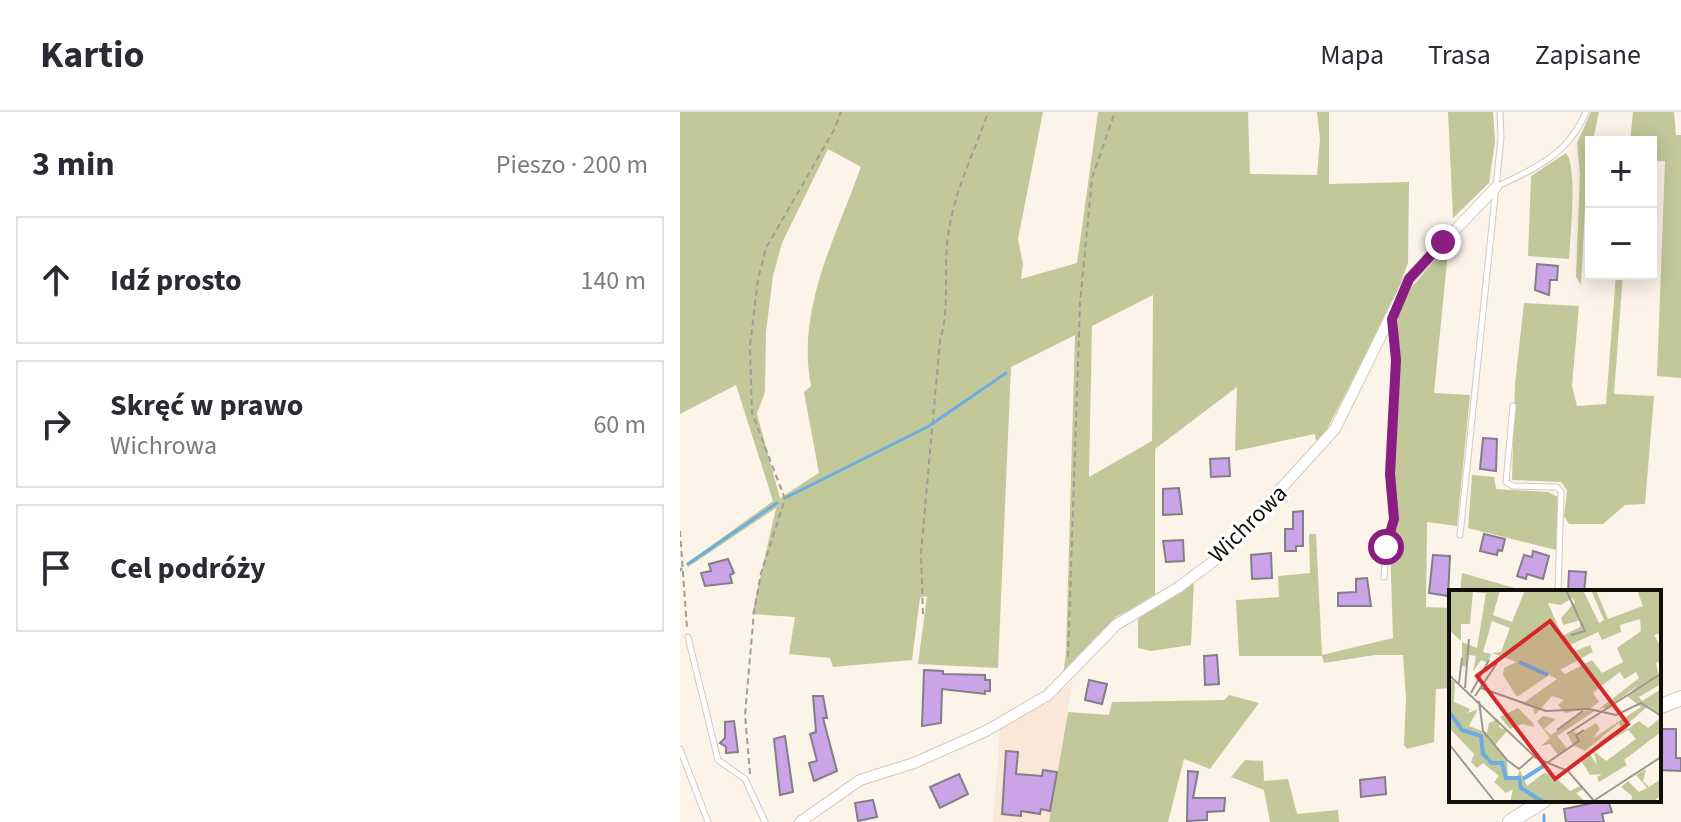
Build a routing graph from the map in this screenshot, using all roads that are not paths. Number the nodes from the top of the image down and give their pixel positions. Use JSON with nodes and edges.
{"nodes":[{"id":1,"x":1500,"y":112,"type":"edge"},
{"id":2,"x":1586,"y":112,"type":"edge"},
{"id":3,"x":1496,"y":187,"type":"junction"},
{"id":4,"x":1392,"y":319,"type":"junction"},
{"id":5,"x":1513,"y":406,"type":"dead end"},
{"id":6,"x":1460,"y":535,"type":"dead end"},
{"id":7,"x":1384,"y":577,"type":"dead end"},
{"id":8,"x":1558,"y":590,"type":"edge"},
{"id":9,"x":688,"y":637,"type":"road end"},
{"id":10,"x":1681,"y":698,"type":"edge"},
{"id":11,"x":1661,"y":706,"type":"edge"},
{"id":12,"x":680,"y":749,"type":"edge"},
{"id":13,"x":1541,"y":802,"type":"edge"},
{"id":14,"x":708,"y":822,"type":"edge"},
{"id":15,"x":765,"y":822,"type":"edge"},
{"id":16,"x":800,"y":822,"type":"edge"},
{"id":17,"x":1510,"y":822,"type":"edge"}],
"edges":[{"from":1,"to":3,"type":"lane"},
{"from":2,"to":3,"type":"lane","name":"Wichrowa"},
{"from":3,"to":4,"type":"street","name":"Wichrowa"},
{"from":3,"to":6,"type":"lane"},
{"from":4,"to":7,"type":"lane"},
{"from":4,"to":16,"type":"street","name":"Wichrowa"},
{"from":5,"to":8,"type":"lane"},
{"from":9,"to":15,"type":"lane"},
{"from":10,"to":11,"type":"street"},
{"from":12,"to":14,"type":"lane"},
{"from":13,"to":17,"type":"street"}]}
